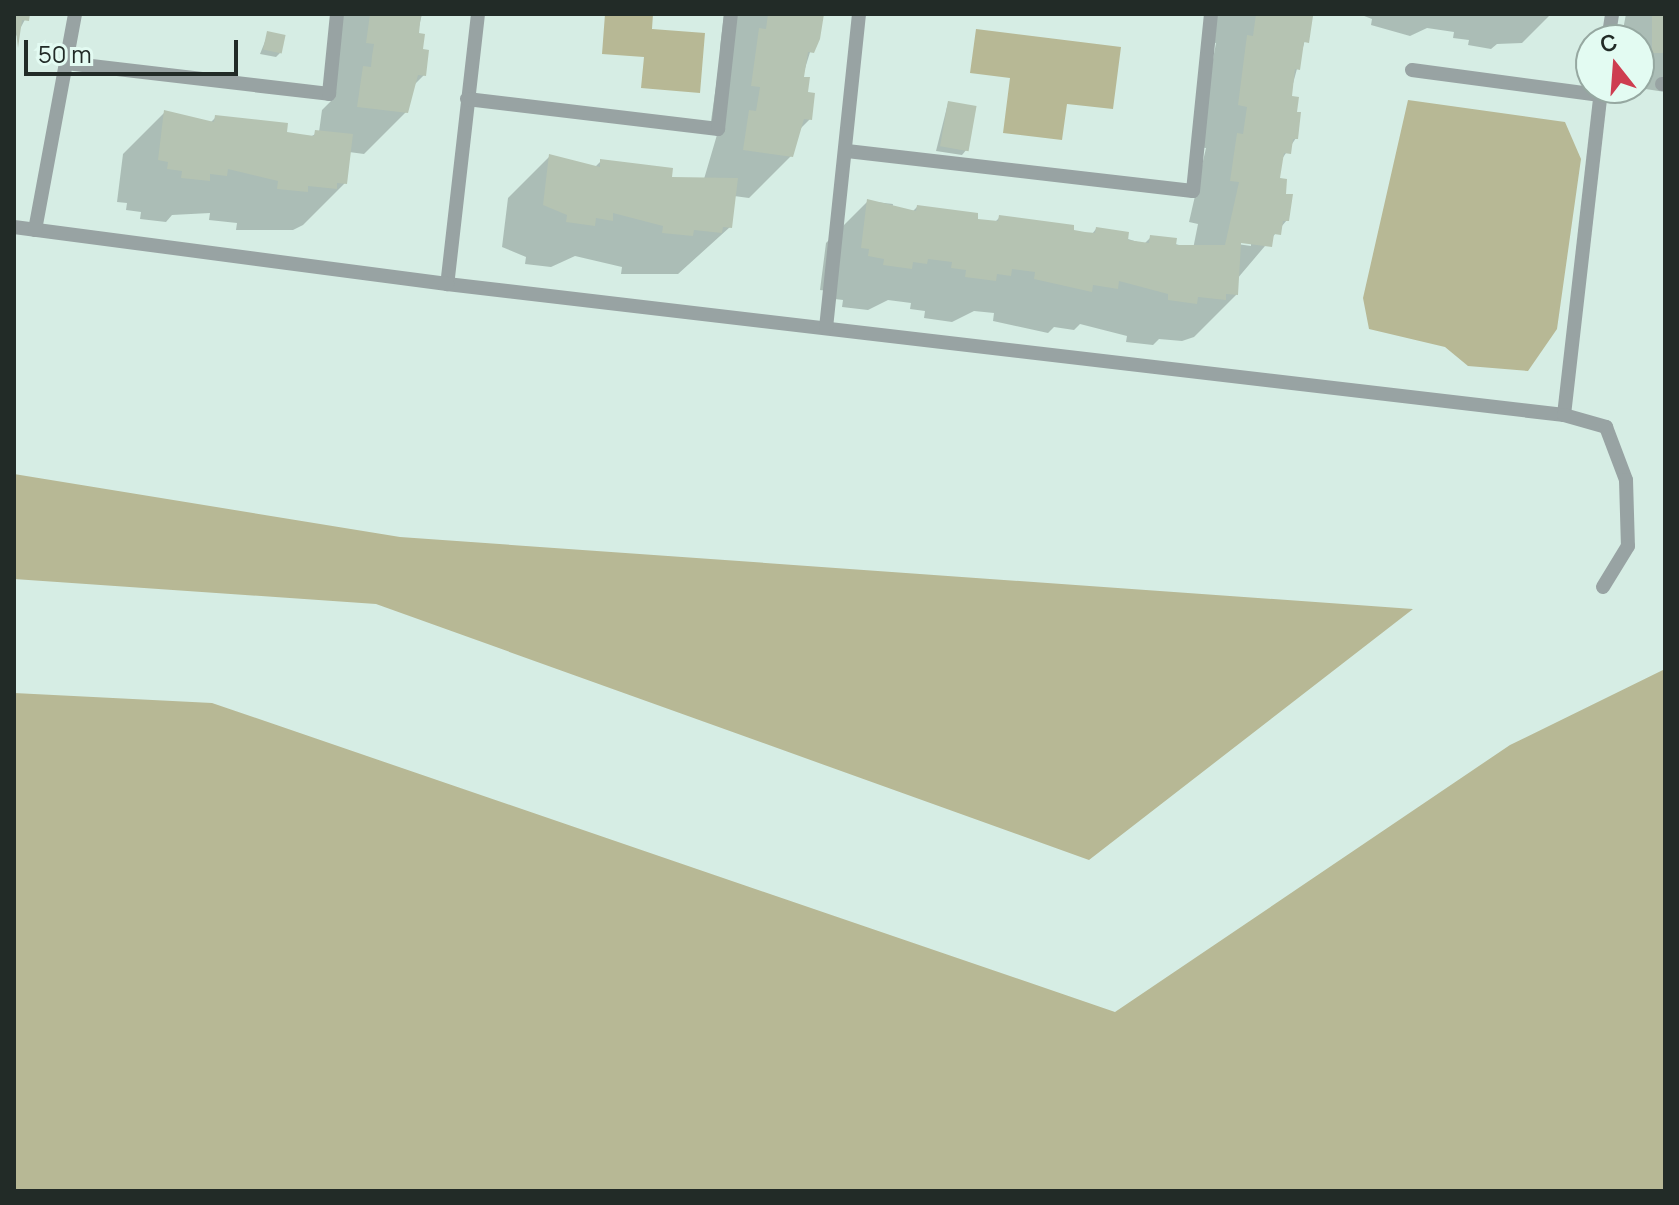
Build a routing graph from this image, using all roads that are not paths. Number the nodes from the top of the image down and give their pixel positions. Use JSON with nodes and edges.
{"nodes":[{"id":1,"x":75,"y":14,"type":"edge"},
{"id":2,"x":337,"y":14,"type":"edge"},
{"id":3,"x":478,"y":14,"type":"edge"},
{"id":4,"x":731,"y":14,"type":"edge"},
{"id":5,"x":859,"y":14,"type":"edge"},
{"id":6,"x":1211,"y":14,"type":"edge"},
{"id":7,"x":66,"y":63,"type":"junction"},
{"id":8,"x":1412,"y":70,"type":"dead end"},
{"id":9,"x":1575,"y":89,"type":"edge"},
{"id":10,"x":467,"y":99,"type":"junction"},
{"id":11,"x":1600,"y":104,"type":"edge"},
{"id":12,"x":847,"y":151,"type":"junction"},
{"id":13,"x":14,"y":227,"type":"edge"},
{"id":14,"x":35,"y":230,"type":"junction"},
{"id":15,"x":447,"y":284,"type":"junction"},
{"id":16,"x":826,"y":328,"type":"junction"},
{"id":17,"x":1564,"y":415,"type":"junction"},
{"id":18,"x":1603,"y":587,"type":"dead end"}],
"edges":[{"from":1,"to":7,"type":"lane"},
{"from":2,"to":7,"type":"lane"},
{"from":3,"to":10,"type":"lane"},
{"from":4,"to":10,"type":"lane"},
{"from":5,"to":12,"type":"lane"},
{"from":6,"to":12,"type":"lane"},
{"from":7,"to":14,"type":"lane"},
{"from":8,"to":9,"type":"lane"},
{"from":10,"to":15,"type":"lane"},
{"from":11,"to":17,"type":"lane"},
{"from":12,"to":16,"type":"lane"},
{"from":13,"to":14,"type":"lane"},
{"from":14,"to":15,"type":"lane"},
{"from":15,"to":16,"type":"lane"},
{"from":16,"to":17,"type":"lane"},
{"from":17,"to":18,"type":"lane"}]}
